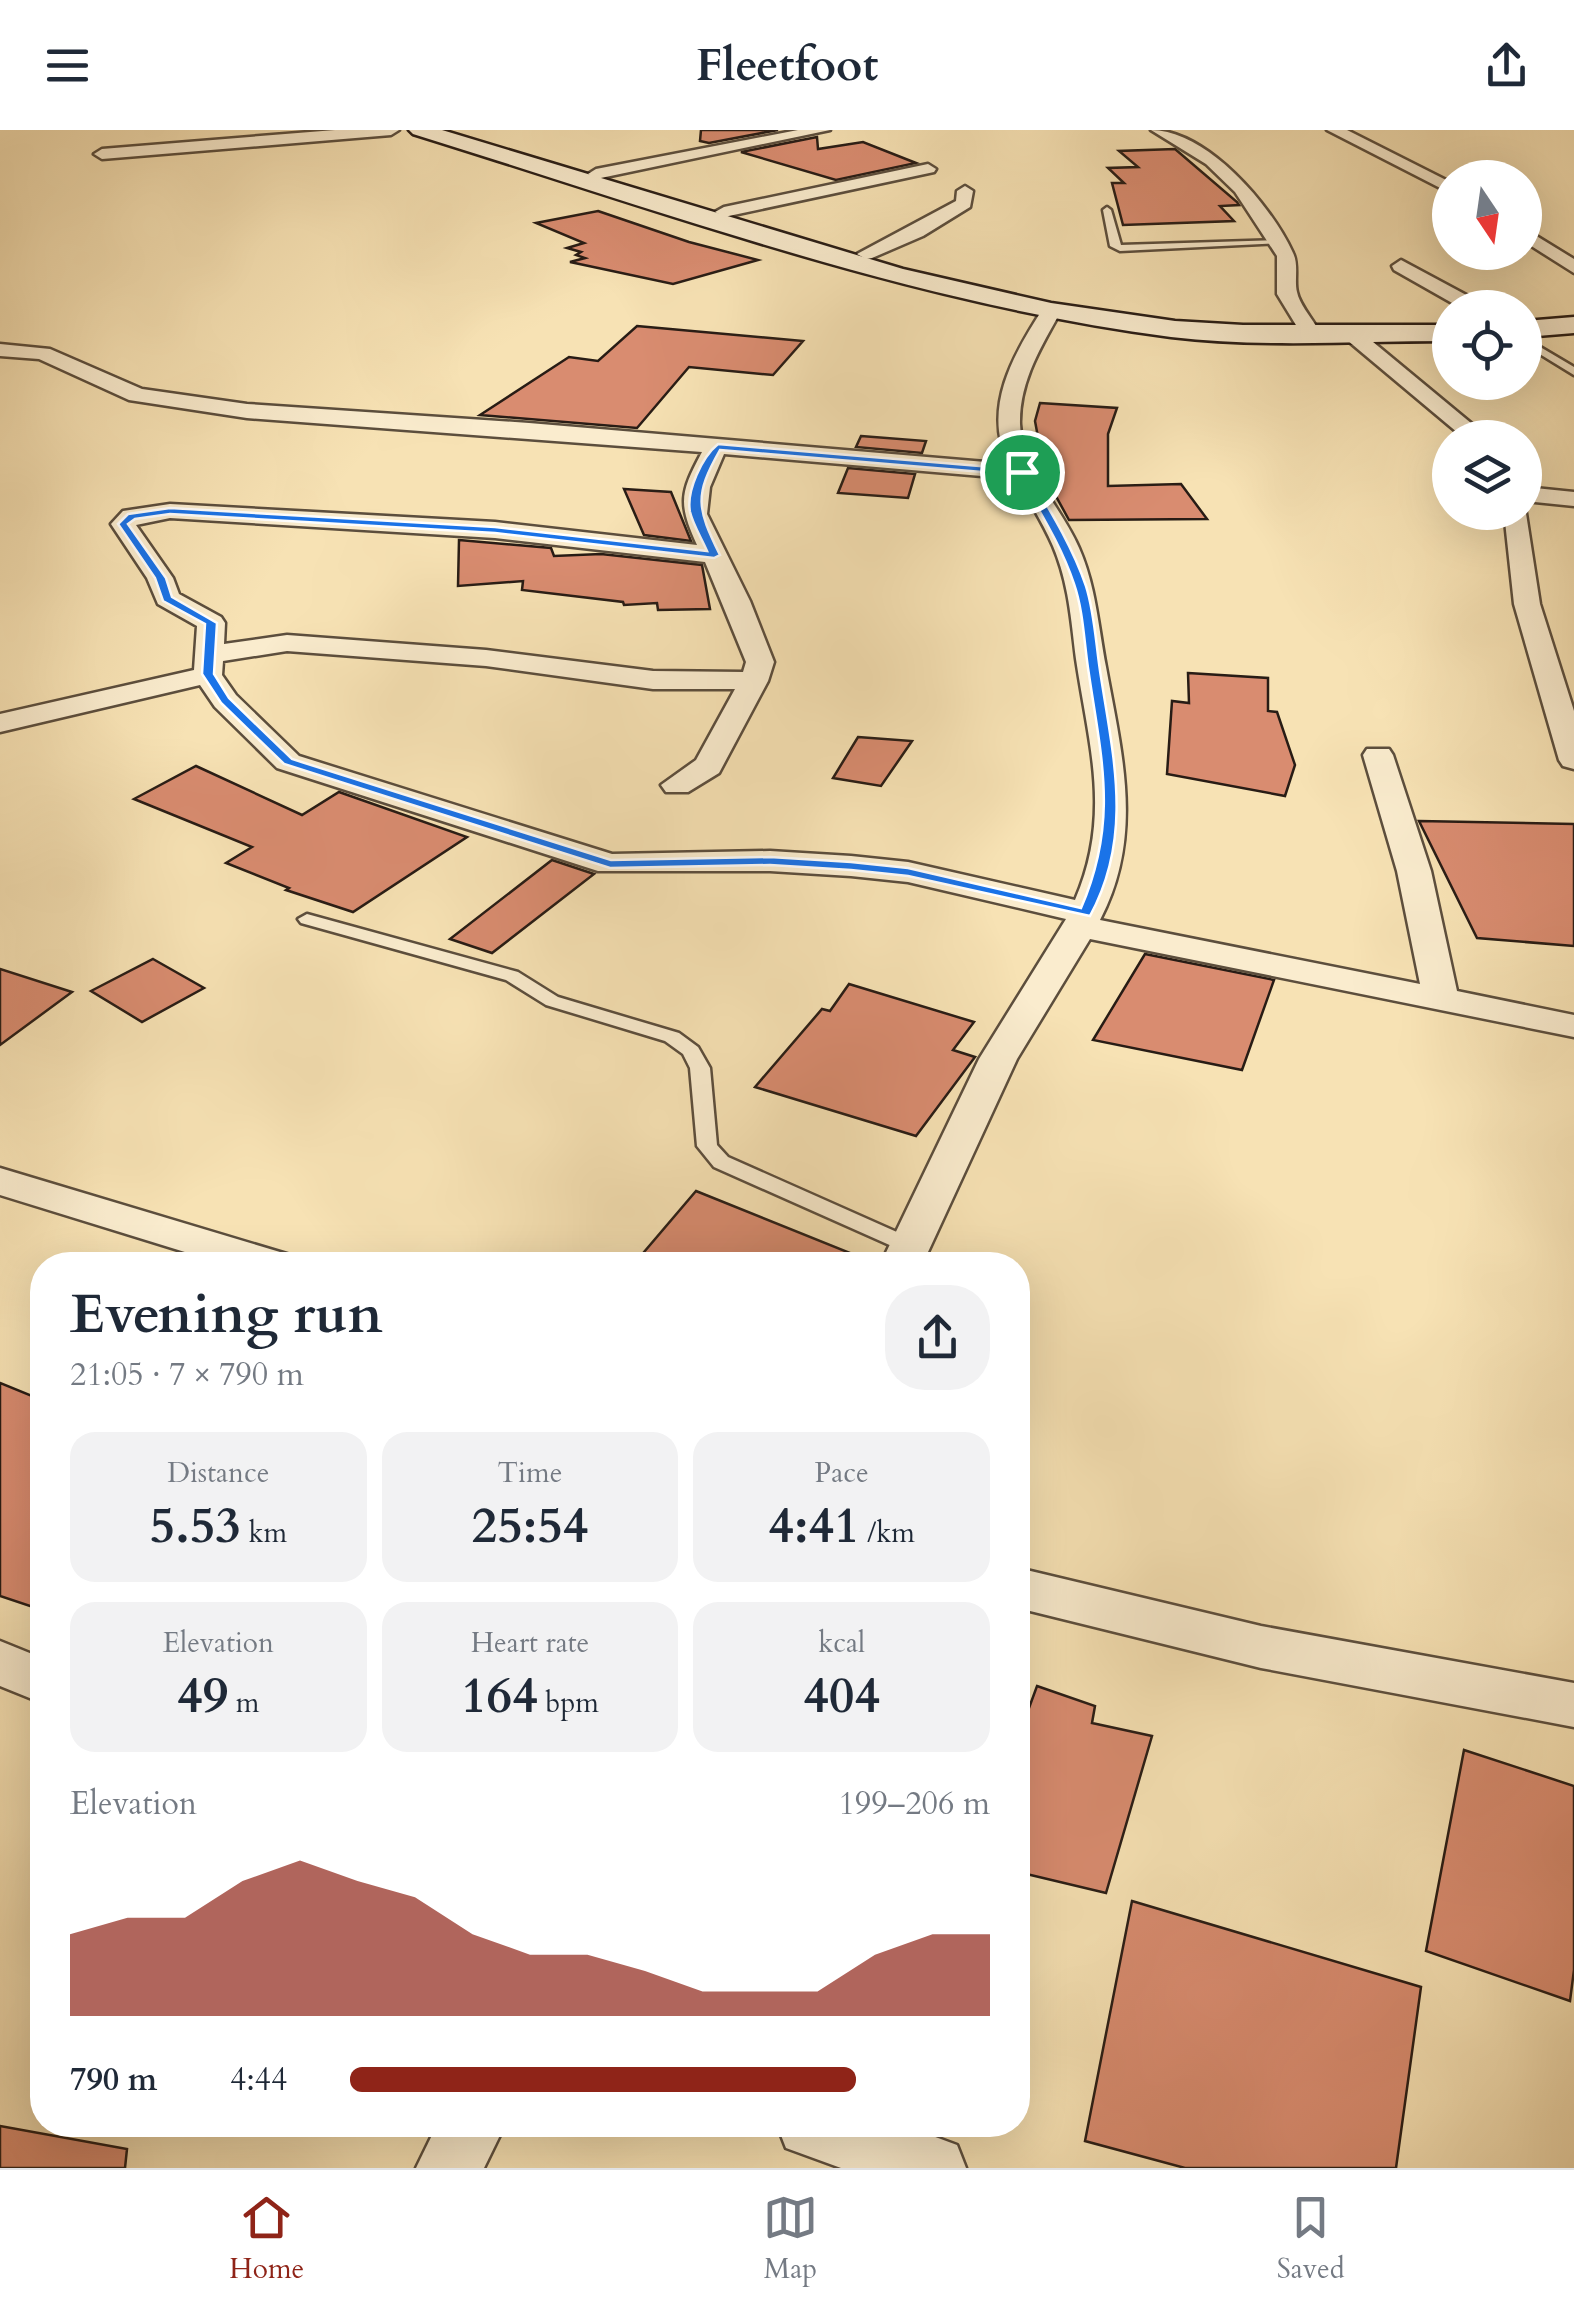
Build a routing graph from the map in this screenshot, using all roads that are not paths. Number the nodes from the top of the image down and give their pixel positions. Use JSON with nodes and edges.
{"nodes":[{"id":1,"x":391,"y":130,"type":"edge"},
{"id":2,"x":420,"y":130,"type":"edge"},
{"id":3,"x":451,"y":130,"type":"edge"},
{"id":4,"x":822,"y":130,"type":"edge"},
{"id":5,"x":1159,"y":130,"type":"edge"},
{"id":6,"x":1335,"y":130,"type":"edge"},
{"id":7,"x":102,"y":154,"type":"dead end"},
{"id":8,"x":928,"y":168,"type":"dead end"},
{"id":9,"x":596,"y":174,"type":"junction"},
{"id":10,"x":1432,"y":179,"type":"edge"},
{"id":11,"x":966,"y":191,"type":"dead end"},
{"id":12,"x":1107,"y":210,"type":"dead end"},
{"id":13,"x":724,"y":212,"type":"junction"},
{"id":14,"x":1278,"y":244,"type":"junction"},
{"id":15,"x":1542,"y":245,"type":"edge"},
{"id":16,"x":866,"y":254,"type":"junction"},
{"id":17,"x":1401,"y":266,"type":"dead end"},
{"id":18,"x":1574,"y":267,"type":"edge"},
{"id":19,"x":1444,"y":290,"type":"edge"},
{"id":20,"x":1051,"y":312,"type":"junction"},
{"id":21,"x":1574,"y":315,"type":"edge"},
{"id":22,"x":1542,"y":318,"type":"edge"},
{"id":23,"x":1432,"y":324,"type":"edge"},
{"id":24,"x":1574,"y":325,"type":"edge"},
{"id":25,"x":1306,"y":326,"type":"junction"},
{"id":26,"x":1542,"y":328,"type":"edge"},
{"id":27,"x":1432,"y":334,"type":"edge"},
{"id":28,"x":1354,"y":336,"type":"junction"},
{"id":29,"x":0,"y":350,"type":"edge"},
{"id":30,"x":1542,"y":352,"type":"edge"},
{"id":31,"x":1574,"y":372,"type":"edge"},
{"id":32,"x":1456,"y":420,"type":"edge"},
{"id":33,"x":718,"y":446,"type":"junction"},
{"id":34,"x":1022,"y":472,"type":"junction"},
{"id":35,"x":1542,"y":495,"type":"edge"},
{"id":36,"x":1574,"y":498,"type":"edge"},
{"id":37,"x":1518,"y":530,"type":"edge"},
{"id":38,"x":714,"y":555,"type":"junction"},
{"id":39,"x":209,"y":664,"type":"junction"},
{"id":40,"x":754,"y":681,"type":"junction"},
{"id":41,"x":0,"y":722,"type":"edge"},
{"id":42,"x":1378,"y":755,"type":"dead end"},
{"id":43,"x":1574,"y":760,"type":"edge"},
{"id":44,"x":677,"y":786,"type":"dead end"},
{"id":45,"x":307,"y":919,"type":"dead end"},
{"id":46,"x":1082,"y":919,"type":"junction"},
{"id":47,"x":1441,"y":1000,"type":"junction"},
{"id":48,"x":1574,"y":1026,"type":"edge"},
{"id":49,"x":0,"y":1182,"type":"edge"},
{"id":50,"x":232,"y":1252,"type":"edge"},
{"id":51,"x":897,"y":1252,"type":"edge"},
{"id":52,"x":907,"y":1252,"type":"edge"},
{"id":53,"x":1030,"y":1591,"type":"edge"},
{"id":54,"x":0,"y":1663,"type":"edge"},
{"id":55,"x":30,"y":1676,"type":"edge"},
{"id":56,"x":1574,"y":1705,"type":"edge"},
{"id":57,"x":466,"y":2137,"type":"edge"},
{"id":58,"x":845,"y":2137,"type":"edge"},
{"id":59,"x":448,"y":2168,"type":"edge"},
{"id":60,"x":934,"y":2168,"type":"edge"}],
"edges":[{"from":1,"to":7,"type":"street"},
{"from":2,"to":20,"type":"main road"},
{"from":3,"to":9,"type":"main road"},
{"from":4,"to":9,"type":"street"},
{"from":5,"to":14,"type":"street"},
{"from":6,"to":10,"type":"street"},
{"from":8,"to":13,"type":"street"},
{"from":9,"to":13,"type":"main road"},
{"from":11,"to":16,"type":"street"},
{"from":12,"to":14,"type":"lane"},
{"from":13,"to":16,"type":"main road"},
{"from":14,"to":25,"type":"street"},
{"from":15,"to":18,"type":"street"},
{"from":16,"to":25,"type":"main road"},
{"from":17,"to":19,"type":"street"},
{"from":20,"to":28,"type":"main road"},
{"from":20,"to":34,"type":"street"},
{"from":21,"to":22,"type":"main road"},
{"from":23,"to":25,"type":"main road"},
{"from":24,"to":26,"type":"main road"},
{"from":27,"to":28,"type":"main road"},
{"from":28,"to":32,"type":"street"},
{"from":29,"to":33,"type":"street"},
{"from":30,"to":31,"type":"lane"},
{"from":33,"to":34,"type":"street"},
{"from":33,"to":38,"type":"street"},
{"from":34,"to":46,"type":"street"},
{"from":35,"to":36,"type":"street"},
{"from":37,"to":43,"type":"street"},
{"from":38,"to":39,"type":"street"},
{"from":38,"to":40,"type":"street"},
{"from":39,"to":40,"type":"street"},
{"from":39,"to":41,"type":"street"},
{"from":39,"to":46,"type":"street"},
{"from":40,"to":44,"type":"street"},
{"from":42,"to":47,"type":"street"},
{"from":45,"to":51,"type":"lane"},
{"from":46,"to":47,"type":"street"},
{"from":46,"to":52,"type":"street"},
{"from":47,"to":48,"type":"street"},
{"from":49,"to":50,"type":"street"},
{"from":53,"to":56,"type":"street"},
{"from":54,"to":55,"type":"street"},
{"from":57,"to":59,"type":"street"},
{"from":58,"to":60,"type":"street"}]}
